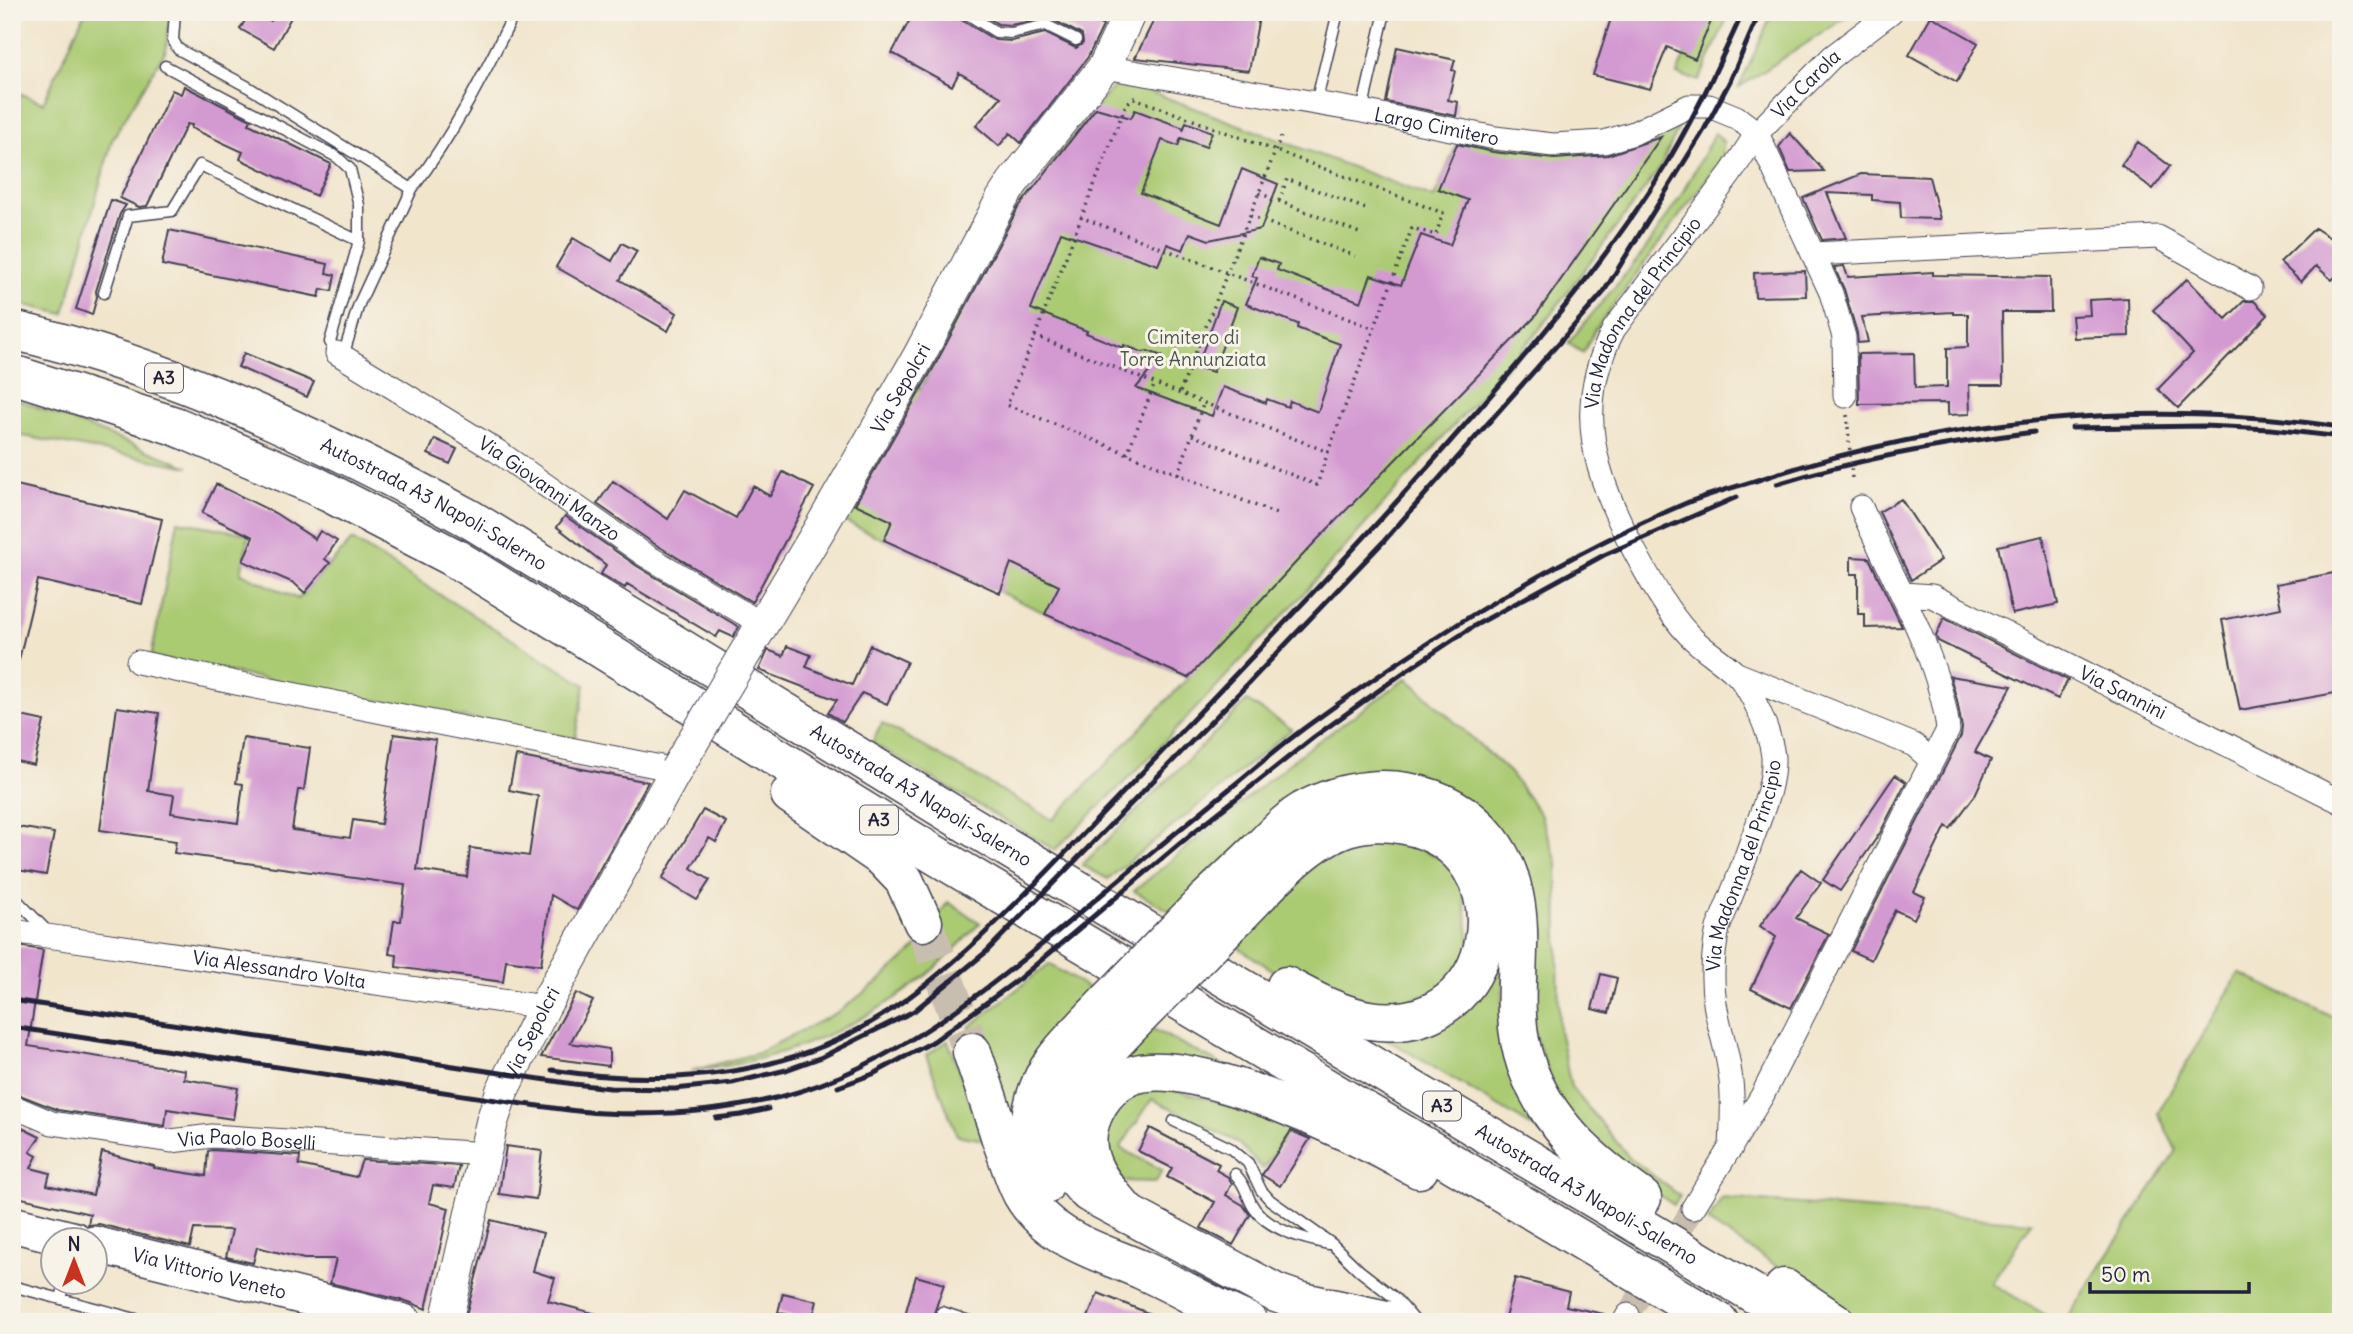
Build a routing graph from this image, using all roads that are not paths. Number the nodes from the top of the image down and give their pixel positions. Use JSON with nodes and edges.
{"nodes":[{"id":1,"x":175,"y":12,"type":"edge"},
{"id":2,"x":514,"y":12,"type":"edge"},
{"id":3,"x":964,"y":12,"type":"edge"},
{"id":4,"x":1130,"y":12,"type":"edge"},
{"id":5,"x":1338,"y":12,"type":"edge"},
{"id":6,"x":1385,"y":12,"type":"edge"},
{"id":7,"x":1891,"y":12,"type":"edge"},
{"id":8,"x":1076,"y":40,"type":"dead end"},
{"id":9,"x":1104,"y":60,"type":"junction"},
{"id":10,"x":165,"y":66,"type":"dead end"},
{"id":11,"x":1316,"y":103,"type":"junction"},
{"id":12,"x":1362,"y":111,"type":"junction"},
{"id":13,"x":1757,"y":133,"type":"junction"},
{"id":14,"x":412,"y":189,"type":"junction"},
{"id":15,"x":359,"y":241,"type":"junction"},
{"id":16,"x":1813,"y":254,"type":"junction"},
{"id":17,"x":2250,"y":288,"type":"dead end"},
{"id":18,"x":104,"y":293,"type":"dead end"},
{"id":19,"x":12,"y":330,"type":"edge"},
{"id":20,"x":340,"y":355,"type":"junction"},
{"id":21,"x":12,"y":373,"type":"edge"},
{"id":22,"x":1845,"y":396,"type":"dead end"},
{"id":23,"x":1861,"y":507,"type":"dead end"},
{"id":24,"x":510,"y":593,"type":"junction"},
{"id":25,"x":1903,"y":594,"type":"junction"},
{"id":26,"x":762,"y":624,"type":"junction"},
{"id":27,"x":138,"y":662,"type":"dead end"},
{"id":28,"x":1737,"y":674,"type":"junction"},
{"id":29,"x":1931,"y":760,"type":"junction"},
{"id":30,"x":676,"y":770,"type":"junction"},
{"id":31,"x":2341,"y":802,"type":"edge"},
{"id":32,"x":1081,"y":892,"type":"junction"},
{"id":33,"x":12,"y":895,"type":"edge"},
{"id":34,"x":1221,"y":909,"type":"junction"},
{"id":35,"x":923,"y":922,"type":"tunnel mouth"},
{"id":36,"x":12,"y":931,"type":"edge"},
{"id":37,"x":53,"y":937,"type":"junction"},
{"id":38,"x":544,"y":1007,"type":"junction"},
{"id":39,"x":1109,"y":1023,"type":"junction"},
{"id":40,"x":972,"y":1052,"type":"tunnel mouth"},
{"id":41,"x":12,"y":1105,"type":"edge"},
{"id":42,"x":1174,"y":1121,"type":"dead end"},
{"id":43,"x":1731,"y":1148,"type":"junction"},
{"id":44,"x":486,"y":1154,"type":"junction"},
{"id":45,"x":1235,"y":1174,"type":"dead end"},
{"id":46,"x":1693,"y":1208,"type":"tunnel mouth"},
{"id":47,"x":1128,"y":1214,"type":"junction"},
{"id":48,"x":12,"y":1224,"type":"edge"},
{"id":49,"x":38,"y":1231,"type":"edge"},
{"id":50,"x":1332,"y":1244,"type":"junction"},
{"id":51,"x":108,"y":1248,"type":"edge"},
{"id":52,"x":1143,"y":1271,"type":"junction"},
{"id":53,"x":12,"y":1286,"type":"edge"},
{"id":54,"x":62,"y":1296,"type":"edge"},
{"id":55,"x":61,"y":1299,"type":"junction"},
{"id":56,"x":1222,"y":1314,"type":"edge"},
{"id":57,"x":1709,"y":1315,"type":"edge"},
{"id":58,"x":147,"y":1322,"type":"edge"},
{"id":59,"x":404,"y":1322,"type":"edge"},
{"id":60,"x":446,"y":1322,"type":"edge"},
{"id":61,"x":939,"y":1322,"type":"edge"},
{"id":62,"x":972,"y":1322,"type":"edge"},
{"id":63,"x":1248,"y":1322,"type":"edge"},
{"id":64,"x":1396,"y":1322,"type":"edge"},
{"id":65,"x":1416,"y":1322,"type":"edge"},
{"id":66,"x":1801,"y":1322,"type":"edge"},
{"id":67,"x":1835,"y":1322,"type":"edge"}],
"edges":[{"from":1,"to":14,"type":"lane"},
{"from":2,"to":14,"type":"lane"},
{"from":3,"to":8,"type":"lane"},
{"from":4,"to":9,"type":"street","name":"Via Sepolcri"},
{"from":5,"to":11,"type":"lane"},
{"from":6,"to":12,"type":"lane"},
{"from":7,"to":13,"type":"street","name":"Via Carola"},
{"from":9,"to":11,"type":"street","name":"Largo Cimitero"},
{"from":9,"to":26,"type":"street","name":"Via Sepolcri"},
{"from":10,"to":15,"type":"lane"},
{"from":11,"to":12,"type":"street","name":"Largo Cimitero"},
{"from":12,"to":13,"type":"street","name":"Largo Cimitero"},
{"from":13,"to":16,"type":"street"},
{"from":13,"to":28,"type":"street","name":"Via Madonna del Principio"},
{"from":14,"to":20,"type":"lane"},
{"from":15,"to":18,"type":"lane"},
{"from":15,"to":20,"type":"lane"},
{"from":16,"to":17,"type":"street"},
{"from":16,"to":22,"type":"street"},
{"from":19,"to":32,"type":"highway","name":"Autostrada A3 Napoli-Salerno","number":"A3"},
{"from":20,"to":26,"type":"street","name":"Via Giovanni Manzo"},
{"from":21,"to":24,"type":"highway","name":"Autostrada A3 Napoli-Salerno","number":"A3"},
{"from":23,"to":25,"type":"street"},
{"from":24,"to":35,"type":"highway"},
{"from":24,"to":57,"type":"highway","name":"Autostrada A3 Napoli-Salerno","number":"A3"},
{"from":25,"to":29,"type":"street"},
{"from":25,"to":31,"type":"street","name":"Via Sannini"},
{"from":26,"to":30,"type":"street","name":"Via Sepolcri","bridge":true},
{"from":27,"to":30,"type":"street"},
{"from":28,"to":29,"type":"street"},
{"from":28,"to":43,"type":"street","name":"Via Madonna del Principio"},
{"from":29,"to":43,"type":"street"},
{"from":30,"to":38,"type":"street","name":"Via Sepolcri"},
{"from":32,"to":34,"type":"highway"},
{"from":32,"to":66,"type":"highway","name":"Autostrada A3 Napoli-Salerno","number":"A3"},
{"from":33,"to":37,"type":"lane"},
{"from":34,"to":39,"type":"highway","bridge":true},
{"from":34,"to":67,"type":"highway"},
{"from":36,"to":37,"type":"street","name":"Via Alessandro Volta"},
{"from":37,"to":38,"type":"street","name":"Via Alessandro Volta"},
{"from":38,"to":44,"type":"street","name":"Via Sepolcri"},
{"from":39,"to":47,"type":"highway"},
{"from":39,"to":52,"type":"highway"},
{"from":40,"to":52,"type":"highway"},
{"from":41,"to":44,"type":"street","name":"Via Paolo Boselli"},
{"from":42,"to":50,"type":"lane"},
{"from":43,"to":46,"type":"street"},
{"from":44,"to":60,"type":"street","name":"Via Sepolcri"},
{"from":45,"to":50,"type":"lane"},
{"from":47,"to":57,"type":"highway"},
{"from":47,"to":64,"type":"highway"},
{"from":48,"to":49,"type":"main road"},
{"from":50,"to":65,"type":"lane"},
{"from":51,"to":59,"type":"main road","name":"Via Vittorio Veneto"},
{"from":52,"to":56,"type":"highway"},
{"from":53,"to":55,"type":"lane"},
{"from":54,"to":55,"type":"lane"},
{"from":55,"to":58,"type":"lane"},
{"from":56,"to":63,"type":"highway"},
{"from":61,"to":62,"type":"lane"}]}
